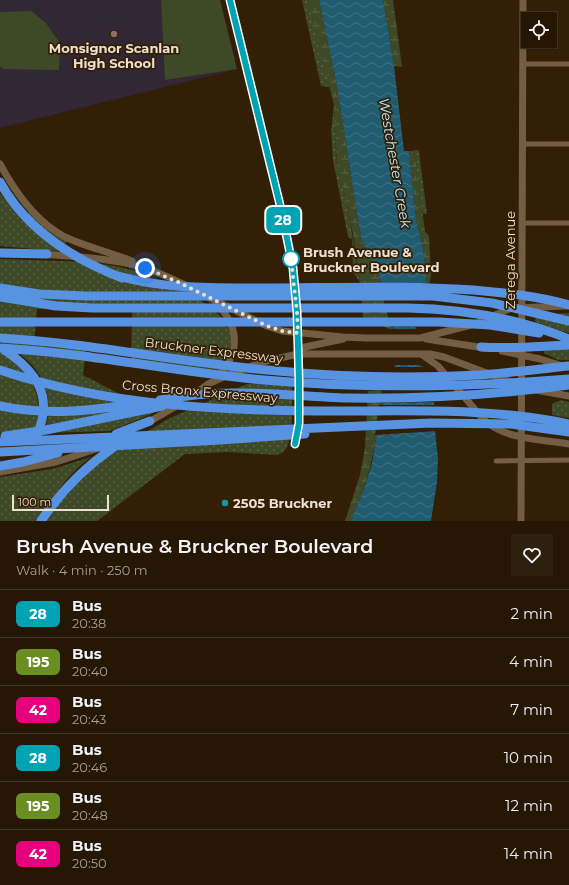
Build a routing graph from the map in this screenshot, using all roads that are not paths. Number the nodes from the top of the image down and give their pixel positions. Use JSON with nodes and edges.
{"nodes":[{"id":1,"x":230,"y":0,"type":"edge"},
{"id":2,"x":523,"y":0,"type":"edge"},
{"id":3,"x":523,"y":64,"type":"junction"},
{"id":4,"x":569,"y":64,"type":"edge"},
{"id":5,"x":523,"y":144,"type":"junction"},
{"id":6,"x":569,"y":144,"type":"edge"},
{"id":7,"x":0,"y":164,"type":"edge"},
{"id":8,"x":0,"y":182,"type":"edge"},
{"id":9,"x":522,"y":223,"type":"junction"},
{"id":10,"x":569,"y":223,"type":"edge"},
{"id":11,"x":0,"y":249,"type":"edge"},
{"id":12,"x":0,"y":253,"type":"edge"},
{"id":13,"x":47,"y":254,"type":"junction"},
{"id":14,"x":158,"y":272,"type":"junction"},
{"id":15,"x":118,"y":276,"type":"junction"},
{"id":16,"x":0,"y":288,"type":"edge"},
{"id":17,"x":204,"y":295,"type":"junction"},
{"id":18,"x":230,"y":296,"type":"junction"},
{"id":19,"x":0,"y":297,"type":"edge"},
{"id":20,"x":569,"y":306,"type":"edge"},
{"id":21,"x":522,"y":308,"type":"junction"},
{"id":22,"x":569,"y":321,"type":"edge"},
{"id":23,"x":0,"y":322,"type":"edge"},
{"id":24,"x":298,"y":333,"type":"junction"},
{"id":25,"x":0,"y":338,"type":"edge"},
{"id":26,"x":347,"y":338,"type":"junction"},
{"id":27,"x":420,"y":338,"type":"junction"},
{"id":28,"x":569,"y":340,"type":"edge"},
{"id":29,"x":569,"y":345,"type":"edge"},
{"id":30,"x":481,"y":347,"type":"junction"},
{"id":31,"x":0,"y":348,"type":"edge"},
{"id":32,"x":418,"y":353,"type":"junction"},
{"id":33,"x":298,"y":354,"type":"junction"},
{"id":34,"x":569,"y":367,"type":"edge"},
{"id":35,"x":0,"y":370,"type":"edge"},
{"id":36,"x":569,"y":378,"type":"edge"},
{"id":37,"x":208,"y":384,"type":"junction"},
{"id":38,"x":569,"y":385,"type":"edge"},
{"id":39,"x":262,"y":394,"type":"junction"},
{"id":40,"x":569,"y":396,"type":"edge"},
{"id":41,"x":0,"y":406,"type":"edge"},
{"id":42,"x":150,"y":422,"type":"junction"},
{"id":43,"x":476,"y":422,"type":"junction"},
{"id":44,"x":552,"y":424,"type":"junction"},
{"id":45,"x":569,"y":424,"type":"edge"},
{"id":46,"x":569,"y":432,"type":"edge"},
{"id":47,"x":0,"y":436,"type":"edge"},
{"id":48,"x":522,"y":437,"type":"junction"},
{"id":49,"x":0,"y":442,"type":"edge"},
{"id":50,"x":295,"y":444,"type":"dead end"},
{"id":51,"x":569,"y":444,"type":"edge"},
{"id":52,"x":0,"y":452,"type":"edge"},
{"id":53,"x":521,"y":460,"type":"junction"},
{"id":54,"x":569,"y":460,"type":"edge"},
{"id":55,"x":496,"y":461,"type":"dead end"},
{"id":56,"x":0,"y":465,"type":"edge"},
{"id":57,"x":0,"y":472,"type":"edge"},
{"id":58,"x":41,"y":521,"type":"edge"},
{"id":59,"x":522,"y":521,"type":"edge"}],
"edges":[{"from":1,"to":24,"type":"main road"},
{"from":2,"to":3,"type":"main road","name":"Zerega Avenue"},
{"from":3,"to":4,"type":"street"},
{"from":3,"to":5,"type":"main road","name":"Zerega Avenue"},
{"from":5,"to":6,"type":"street"},
{"from":5,"to":9,"type":"main road","name":"Zerega Avenue"},
{"from":7,"to":14,"type":"main road"},
{"from":8,"to":15,"type":"highway"},
{"from":9,"to":10,"type":"street"},
{"from":9,"to":21,"type":"main road","name":"Zerega Avenue"},
{"from":11,"to":13,"type":"main road"},
{"from":12,"to":13,"type":"highway"},
{"from":13,"to":14,"type":"main road"},
{"from":14,"to":17,"type":"main road"},
{"from":15,"to":18,"type":"highway"},
{"from":15,"to":20,"type":"highway"},
{"from":16,"to":18,"type":"highway"},
{"from":17,"to":24,"type":"main road"},
{"from":17,"to":37,"type":"main road"},
{"from":18,"to":22,"type":"highway"},
{"from":19,"to":28,"type":"highway"},
{"from":20,"to":21,"type":"main road"},
{"from":21,"to":27,"type":"main road"},
{"from":21,"to":48,"type":"main road","name":"Zerega Avenue"},
{"from":23,"to":28,"type":"highway"},
{"from":24,"to":26,"type":"main road"},
{"from":24,"to":33,"type":"main road"},
{"from":25,"to":34,"type":"highway","name":"Bruckner Expressway"},
{"from":26,"to":27,"type":"main road"},
{"from":26,"to":33,"type":"main road"},
{"from":27,"to":30,"type":"main road"},
{"from":29,"to":30,"type":"highway"},
{"from":30,"to":34,"type":"main road"},
{"from":31,"to":36,"type":"highway","name":"Bruckner Expressway"},
{"from":31,"to":56,"type":"highway"},
{"from":32,"to":33,"type":"main road"},
{"from":32,"to":40,"type":"main road"},
{"from":32,"to":48,"type":"main road"},
{"from":33,"to":37,"type":"main road"},
{"from":33,"to":50,"type":"street"},
{"from":35,"to":44,"type":"highway","name":"Cross Bronx Expressway"},
{"from":37,"to":42,"type":"main road"},
{"from":38,"to":39,"type":"highway"},
{"from":39,"to":41,"type":"highway"},
{"from":39,"to":47,"type":"highway"},
{"from":42,"to":56,"type":"highway"},
{"from":42,"to":57,"type":"main road"},
{"from":42,"to":58,"type":"highway"},
{"from":43,"to":44,"type":"highway"},
{"from":43,"to":49,"type":"highway"},
{"from":43,"to":52,"type":"highway"},
{"from":44,"to":45,"type":"highway","name":"Cross Bronx Expressway"},
{"from":44,"to":46,"type":"highway"},
{"from":48,"to":51,"type":"main road"},
{"from":48,"to":53,"type":"main road","name":"Zerega Avenue"},
{"from":53,"to":54,"type":"street"},
{"from":53,"to":55,"type":"street"},
{"from":53,"to":59,"type":"main road","name":"Zerega Avenue"}]}
